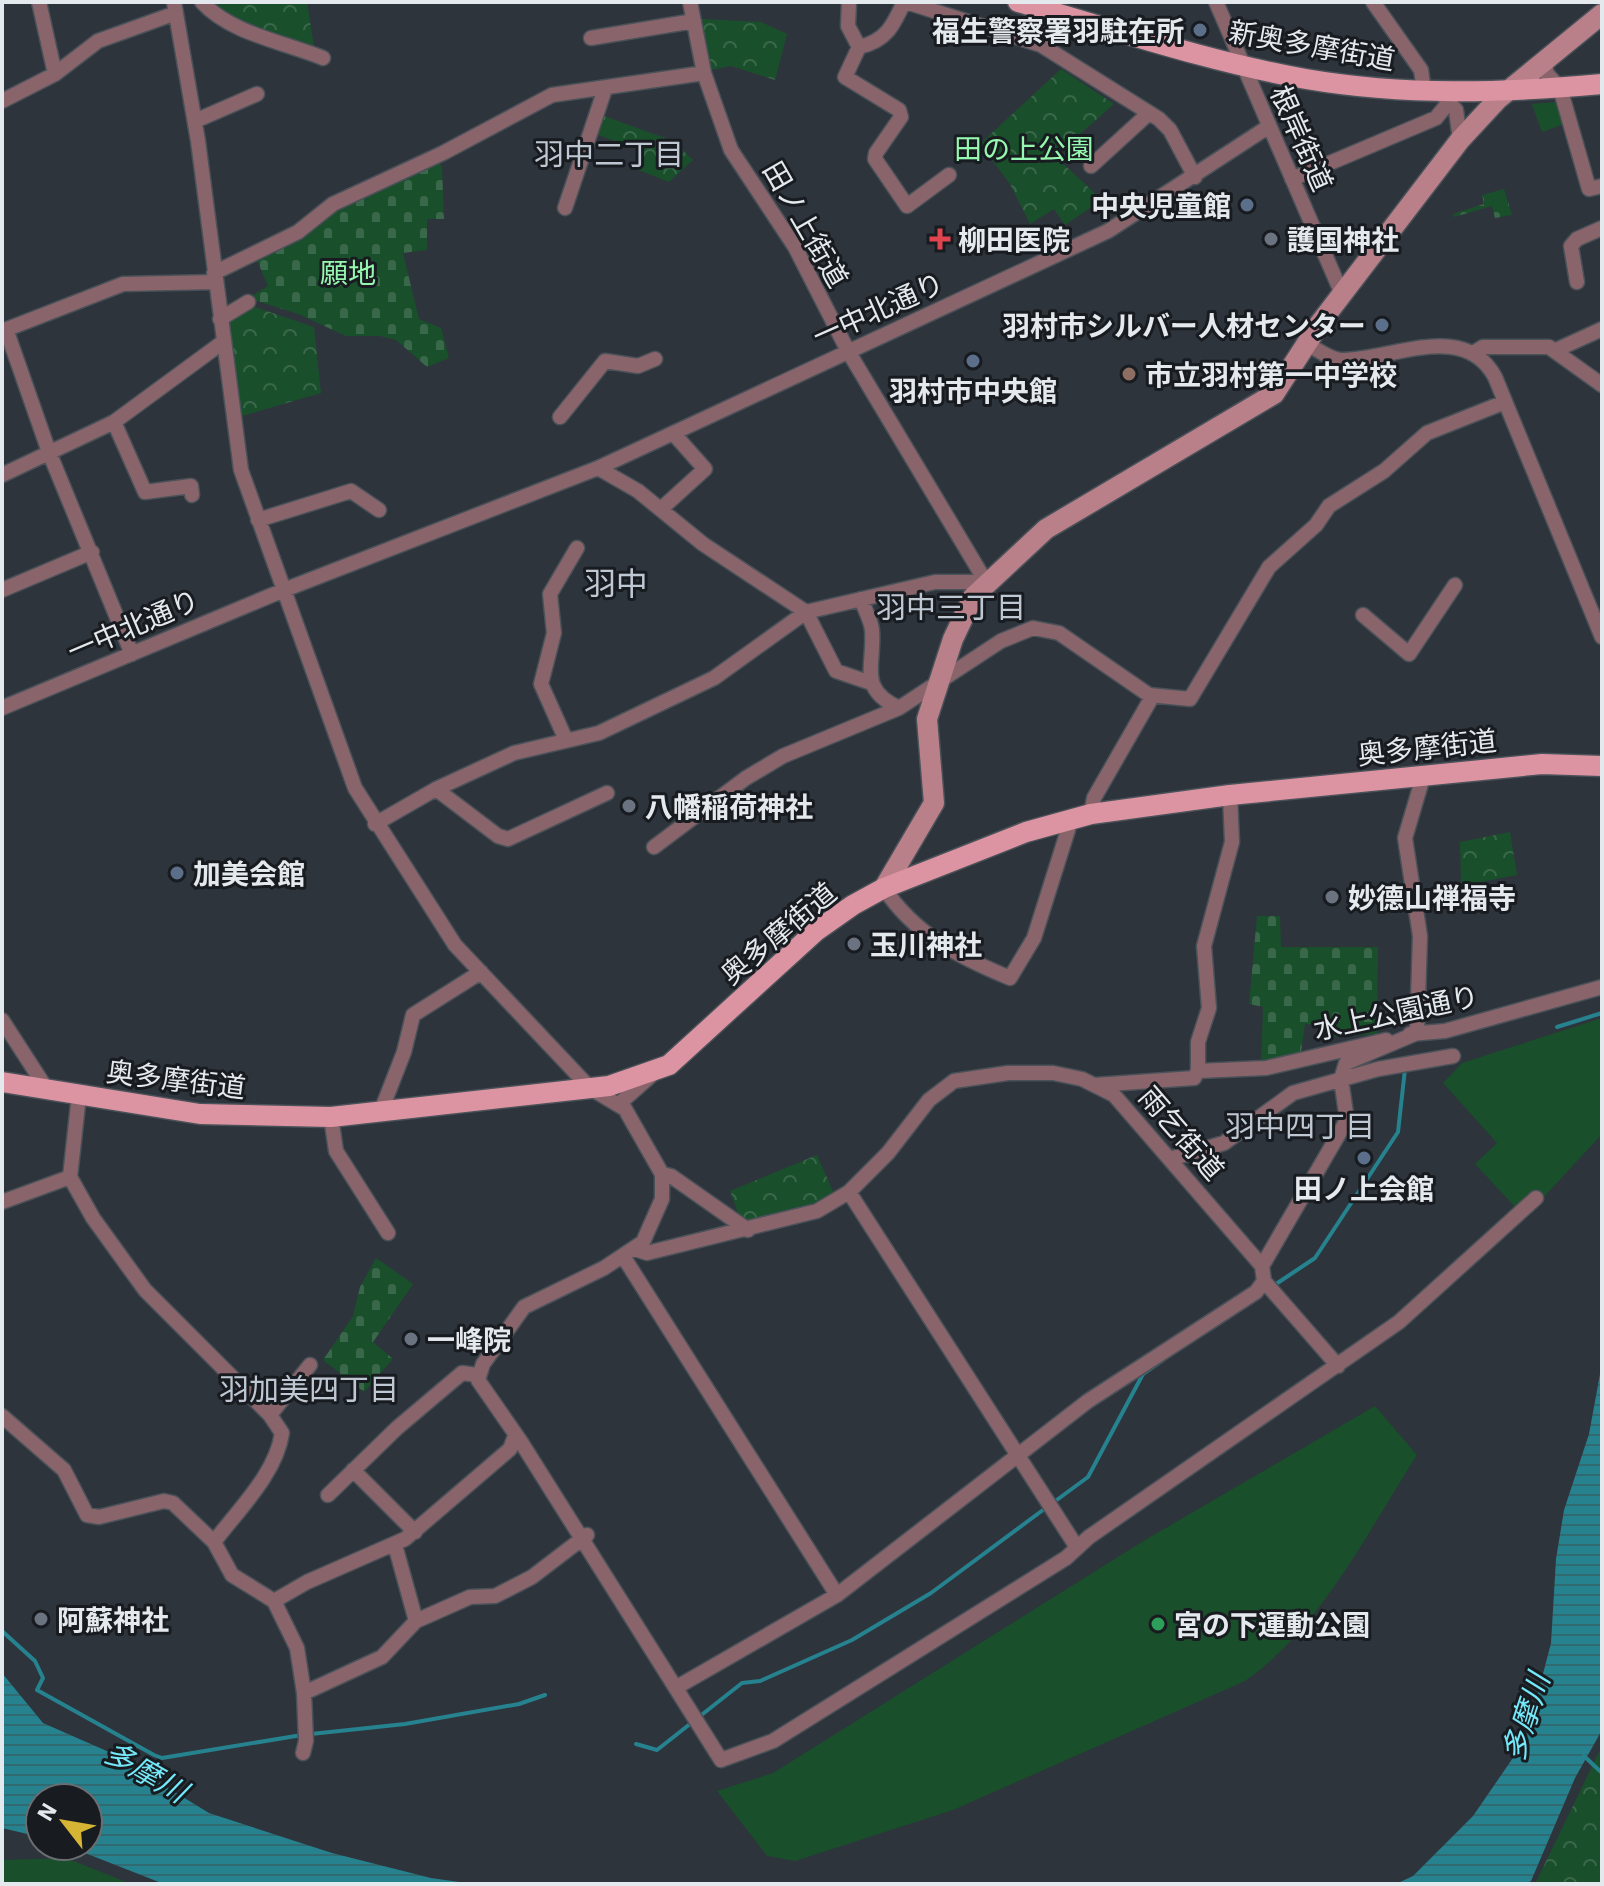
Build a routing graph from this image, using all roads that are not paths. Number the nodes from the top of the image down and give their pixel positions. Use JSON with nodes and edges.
{"nodes":[{"id":1,"x":39,"y":2,"type":"edge"},
{"id":2,"x":202,"y":2,"type":"edge"},
{"id":3,"x":690,"y":2,"type":"edge"},
{"id":4,"x":849,"y":2,"type":"edge"},
{"id":5,"x":905,"y":2,"type":"edge"},
{"id":6,"x":1018,"y":2,"type":"edge"},
{"id":7,"x":1216,"y":2,"type":"edge"},
{"id":8,"x":1373,"y":2,"type":"edge"},
{"id":9,"x":175,"y":8,"type":"edge"},
{"id":10,"x":1052,"y":11,"type":"junction"},
{"id":11,"x":1602,"y":14,"type":"edge"},
{"id":12,"x":694,"y":21,"type":"junction"},
{"id":13,"x":591,"y":38,"type":"dead end"},
{"id":14,"x":1041,"y":45,"type":"junction"},
{"id":15,"x":859,"y":47,"type":"junction"},
{"id":16,"x":323,"y":58,"type":"dead end"},
{"id":17,"x":1544,"y":61,"type":"junction"},
{"id":18,"x":1241,"y":64,"type":"junction"},
{"id":19,"x":704,"y":73,"type":"junction"},
{"id":20,"x":55,"y":74,"type":"junction"},
{"id":21,"x":1602,"y":84,"type":"edge"},
{"id":22,"x":1560,"y":88,"type":"junction"},
{"id":23,"x":605,"y":89,"type":"junction"},
{"id":24,"x":1507,"y":92,"type":"junction"},
{"id":25,"x":257,"y":94,"type":"dead end"},
{"id":26,"x":1437,"y":95,"type":"junction"},
{"id":27,"x":2,"y":101,"type":"edge"},
{"id":28,"x":1148,"y":114,"type":"junction"},
{"id":29,"x":195,"y":121,"type":"junction"},
{"id":30,"x":1268,"y":127,"type":"junction"},
{"id":31,"x":1460,"y":140,"type":"junction"},
{"id":32,"x":1091,"y":166,"type":"dead end"},
{"id":33,"x":949,"y":175,"type":"dead end"},
{"id":34,"x":1195,"y":177,"type":"junction"},
{"id":35,"x":1292,"y":179,"type":"junction"},
{"id":36,"x":1602,"y":186,"type":"edge"},
{"id":37,"x":565,"y":208,"type":"dead end"},
{"id":38,"x":1602,"y":228,"type":"edge"},
{"id":39,"x":215,"y":278,"type":"junction"},
{"id":40,"x":1577,"y":282,"type":"dead end"},
{"id":41,"x":1342,"y":294,"type":"junction"},
{"id":42,"x":248,"y":302,"type":"dead end"},
{"id":43,"x":220,"y":319,"type":"junction"},
{"id":44,"x":1602,"y":329,"type":"edge"},
{"id":45,"x":4,"y":330,"type":"edge"},
{"id":46,"x":223,"y":342,"type":"junction"},
{"id":47,"x":1315,"y":348,"type":"junction"},
{"id":48,"x":1556,"y":350,"type":"junction"},
{"id":49,"x":848,"y":351,"type":"junction"},
{"id":50,"x":1475,"y":352,"type":"junction"},
{"id":51,"x":655,"y":359,"type":"dead end"},
{"id":52,"x":1602,"y":385,"type":"edge"},
{"id":53,"x":1505,"y":402,"type":"junction"},
{"id":54,"x":560,"y":417,"type":"dead end"},
{"id":55,"x":114,"y":422,"type":"junction"},
{"id":56,"x":673,"y":433,"type":"junction"},
{"id":57,"x":49,"y":452,"type":"junction"},
{"id":58,"x":598,"y":468,"type":"junction"},
{"id":59,"x":2,"y":475,"type":"edge"},
{"id":60,"x":192,"y":495,"type":"dead end"},
{"id":61,"x":661,"y":509,"type":"junction"},
{"id":62,"x":379,"y":510,"type":"dead end"},
{"id":63,"x":258,"y":520,"type":"junction"},
{"id":64,"x":577,"y":548,"type":"dead end"},
{"id":65,"x":92,"y":552,"type":"junction"},
{"id":66,"x":986,"y":582,"type":"junction"},
{"id":67,"x":1455,"y":585,"type":"dead end"},
{"id":68,"x":2,"y":590,"type":"edge"},
{"id":69,"x":284,"y":590,"type":"junction"},
{"id":70,"x":861,"y":599,"type":"junction"},
{"id":71,"x":806,"y":612,"type":"junction"},
{"id":72,"x":1363,"y":615,"type":"dead end"},
{"id":73,"x":1602,"y":637,"type":"edge"},
{"id":74,"x":132,"y":654,"type":"junction"},
{"id":75,"x":871,"y":683,"type":"junction"},
{"id":76,"x":936,"y":686,"type":"junction"},
{"id":77,"x":1152,"y":697,"type":"junction"},
{"id":78,"x":2,"y":708,"type":"edge"},
{"id":79,"x":899,"y":708,"type":"junction"},
{"id":80,"x":566,"y":740,"type":"junction"},
{"id":81,"x":1602,"y":766,"type":"edge"},
{"id":82,"x":1423,"y":777,"type":"junction"},
{"id":83,"x":436,"y":789,"type":"junction"},
{"id":84,"x":607,"y":793,"type":"dead end"},
{"id":85,"x":1230,"y":795,"type":"junction"},
{"id":86,"x":1091,"y":814,"type":"junction"},
{"id":87,"x":1064,"y":819,"type":"junction"},
{"id":88,"x":375,"y":824,"type":"junction"},
{"id":89,"x":654,"y":847,"type":"dead end"},
{"id":90,"x":884,"y":888,"type":"junction"},
{"id":91,"x":481,"y":972,"type":"junction"},
{"id":92,"x":1602,"y":987,"type":"edge"},
{"id":93,"x":2,"y":1020,"type":"edge"},
{"id":94,"x":1417,"y":1033,"type":"junction"},
{"id":95,"x":1453,"y":1056,"type":"dead end"},
{"id":96,"x":1198,"y":1071,"type":"junction"},
{"id":97,"x":654,"y":1073,"type":"junction"},
{"id":98,"x":1341,"y":1079,"type":"junction"},
{"id":99,"x":2,"y":1082,"type":"edge"},
{"id":100,"x":1095,"y":1085,"type":"junction"},
{"id":101,"x":46,"y":1088,"type":"junction"},
{"id":102,"x":590,"y":1088,"type":"junction"},
{"id":103,"x":79,"y":1095,"type":"junction"},
{"id":104,"x":620,"y":1103,"type":"junction"},
{"id":105,"x":381,"y":1111,"type":"junction"},
{"id":106,"x":331,"y":1117,"type":"junction"},
{"id":107,"x":1170,"y":1159,"type":"junction"},
{"id":108,"x":662,"y":1174,"type":"junction"},
{"id":109,"x":70,"y":1177,"type":"junction"},
{"id":110,"x":849,"y":1192,"type":"junction"},
{"id":111,"x":1536,"y":1198,"type":"dead end"},
{"id":112,"x":2,"y":1202,"type":"edge"},
{"id":113,"x":748,"y":1230,"type":"junction"},
{"id":114,"x":388,"y":1233,"type":"dead end"},
{"id":115,"x":629,"y":1252,"type":"junction"},
{"id":116,"x":1268,"y":1281,"type":"junction"},
{"id":117,"x":310,"y":1365,"type":"dead end"},
{"id":118,"x":1338,"y":1366,"type":"junction"},
{"id":119,"x":477,"y":1375,"type":"junction"},
{"id":120,"x":270,"y":1415,"type":"junction"},
{"id":121,"x":2,"y":1416,"type":"edge"},
{"id":122,"x":515,"y":1436,"type":"junction"},
{"id":123,"x":1018,"y":1457,"type":"junction"},
{"id":124,"x":353,"y":1470,"type":"junction"},
{"id":125,"x":328,"y":1495,"type":"dead end"},
{"id":126,"x":415,"y":1532,"type":"junction"},
{"id":127,"x":585,"y":1537,"type":"junction"},
{"id":128,"x":214,"y":1542,"type":"junction"},
{"id":129,"x":395,"y":1545,"type":"junction"},
{"id":130,"x":1076,"y":1546,"type":"junction"},
{"id":131,"x":837,"y":1595,"type":"junction"},
{"id":132,"x":274,"y":1601,"type":"junction"},
{"id":133,"x":416,"y":1621,"type":"junction"},
{"id":134,"x":677,"y":1687,"type":"junction"},
{"id":135,"x":304,"y":1693,"type":"junction"},
{"id":136,"x":305,"y":1741,"type":"dead end"}],
"edges":[{"from":1,"to":20,"type":"street"},
{"from":2,"to":16,"type":"street"},
{"from":3,"to":12,"type":"street","name":"田ノ上街道"},
{"from":4,"to":15,"type":"street"},
{"from":5,"to":14,"type":"street"},
{"from":5,"to":15,"type":"street"},
{"from":6,"to":10,"type":"main road","name":"新奥多摩街道"},
{"from":7,"to":18,"type":"street","name":"根岸街道"},
{"from":8,"to":26,"type":"street"},
{"from":9,"to":20,"type":"street"},
{"from":9,"to":29,"type":"street"},
{"from":10,"to":14,"type":"street"},
{"from":10,"to":18,"type":"main road","name":"新奥多摩街道"},
{"from":11,"to":17,"type":"street"},
{"from":12,"to":13,"type":"street"},
{"from":12,"to":19,"type":"street","name":"田ノ上街道"},
{"from":14,"to":28,"type":"street"},
{"from":15,"to":33,"type":"street"},
{"from":17,"to":22,"type":"street"},
{"from":17,"to":24,"type":"street"},
{"from":18,"to":26,"type":"main road","name":"新奥多摩街道"},
{"from":18,"to":30,"type":"street","name":"根岸街道"},
{"from":19,"to":23,"type":"street"},
{"from":19,"to":49,"type":"street","name":"田ノ上街道"},
{"from":20,"to":27,"type":"street"},
{"from":21,"to":22,"type":"main road","name":"新奥多摩街道"},
{"from":22,"to":24,"type":"main road","name":"新奥多摩街道"},
{"from":22,"to":36,"type":"street"},
{"from":23,"to":37,"type":"street"},
{"from":23,"to":39,"type":"street"},
{"from":24,"to":26,"type":"main road","name":"新奥多摩街道"},
{"from":24,"to":31,"type":"street"},
{"from":25,"to":29,"type":"street"},
{"from":26,"to":31,"type":"street"},
{"from":26,"to":35,"type":"street"},
{"from":28,"to":32,"type":"street"},
{"from":28,"to":34,"type":"street"},
{"from":29,"to":39,"type":"street"},
{"from":30,"to":34,"type":"street","name":"一中北通り"},
{"from":30,"to":35,"type":"street","name":"根岸街道"},
{"from":31,"to":41,"type":"street"},
{"from":34,"to":49,"type":"street","name":"一中北通り"},
{"from":35,"to":41,"type":"street","name":"根岸街道"},
{"from":38,"to":40,"type":"street"},
{"from":39,"to":43,"type":"street"},
{"from":39,"to":45,"type":"street"},
{"from":41,"to":47,"type":"street"},
{"from":42,"to":43,"type":"street"},
{"from":43,"to":46,"type":"street"},
{"from":44,"to":48,"type":"street"},
{"from":45,"to":57,"type":"street"},
{"from":46,"to":55,"type":"street"},
{"from":46,"to":63,"type":"street"},
{"from":47,"to":50,"type":"street"},
{"from":47,"to":66,"type":"street"},
{"from":48,"to":50,"type":"street"},
{"from":48,"to":52,"type":"street"},
{"from":49,"to":56,"type":"street","name":"一中北通り"},
{"from":49,"to":66,"type":"street","name":"田ノ上街道"},
{"from":50,"to":53,"type":"street"},
{"from":51,"to":54,"type":"street"},
{"from":53,"to":73,"type":"street"},
{"from":53,"to":77,"type":"street"},
{"from":55,"to":57,"type":"street"},
{"from":55,"to":60,"type":"street"},
{"from":56,"to":58,"type":"street","name":"一中北通り"},
{"from":56,"to":61,"type":"street"},
{"from":57,"to":59,"type":"street"},
{"from":57,"to":65,"type":"street"},
{"from":58,"to":61,"type":"street"},
{"from":58,"to":69,"type":"street","name":"一中北通り"},
{"from":61,"to":71,"type":"street"},
{"from":62,"to":63,"type":"street"},
{"from":63,"to":69,"type":"street"},
{"from":64,"to":80,"type":"street"},
{"from":65,"to":68,"type":"street"},
{"from":65,"to":74,"type":"street"},
{"from":66,"to":70,"type":"street"},
{"from":66,"to":76,"type":"street"},
{"from":67,"to":72,"type":"street"},
{"from":69,"to":74,"type":"street","name":"一中北通り"},
{"from":69,"to":88,"type":"street"},
{"from":70,"to":71,"type":"street"},
{"from":70,"to":75,"type":"street"},
{"from":71,"to":75,"type":"street"},
{"from":71,"to":80,"type":"street"},
{"from":74,"to":78,"type":"street","name":"一中北通り"},
{"from":75,"to":79,"type":"street"},
{"from":76,"to":77,"type":"street"},
{"from":76,"to":79,"type":"street"},
{"from":76,"to":90,"type":"street"},
{"from":77,"to":86,"type":"street"},
{"from":79,"to":89,"type":"street"},
{"from":80,"to":83,"type":"street"},
{"from":81,"to":82,"type":"main road","name":"奥多摩街道"},
{"from":82,"to":85,"type":"main road","name":"奥多摩街道"},
{"from":82,"to":94,"type":"street"},
{"from":83,"to":84,"type":"street"},
{"from":83,"to":88,"type":"street"},
{"from":85,"to":86,"type":"main road","name":"奥多摩街道"},
{"from":85,"to":96,"type":"street"},
{"from":86,"to":87,"type":"main road","name":"奥多摩街道"},
{"from":87,"to":90,"type":"main road","name":"奥多摩街道"},
{"from":87,"to":90,"type":"street"},
{"from":88,"to":91,"type":"street"},
{"from":90,"to":97,"type":"main road","name":"奥多摩街道"},
{"from":91,"to":102,"type":"street"},
{"from":91,"to":105,"type":"street"},
{"from":92,"to":94,"type":"street","name":"水上公園通り"},
{"from":93,"to":101,"type":"street"},
{"from":94,"to":96,"type":"street","name":"水上公園通り"},
{"from":94,"to":98,"type":"street"},
{"from":95,"to":98,"type":"street"},
{"from":96,"to":100,"type":"street","name":"雨乞街道"},
{"from":97,"to":102,"type":"main road","name":"奥多摩街道"},
{"from":97,"to":104,"type":"street"},
{"from":98,"to":107,"type":"street"},
{"from":98,"to":116,"type":"street"},
{"from":99,"to":101,"type":"main road","name":"奥多摩街道"},
{"from":100,"to":107,"type":"street","name":"雨乞街道"},
{"from":100,"to":110,"type":"street"},
{"from":101,"to":103,"type":"main road","name":"奥多摩街道"},
{"from":102,"to":104,"type":"street"},
{"from":102,"to":105,"type":"main road","name":"奥多摩街道"},
{"from":103,"to":106,"type":"main road","name":"奥多摩街道"},
{"from":103,"to":109,"type":"street"},
{"from":104,"to":108,"type":"street"},
{"from":105,"to":106,"type":"main road","name":"奥多摩街道"},
{"from":106,"to":114,"type":"street"},
{"from":107,"to":116,"type":"street","name":"雨乞街道"},
{"from":108,"to":113,"type":"street"},
{"from":108,"to":115,"type":"street"},
{"from":109,"to":112,"type":"street"},
{"from":109,"to":120,"type":"street"},
{"from":110,"to":113,"type":"street"},
{"from":110,"to":123,"type":"street"},
{"from":111,"to":118,"type":"street"},
{"from":113,"to":115,"type":"street"},
{"from":115,"to":119,"type":"street"},
{"from":115,"to":131,"type":"street"},
{"from":116,"to":118,"type":"street","name":"雨乞街道"},
{"from":116,"to":123,"type":"street"},
{"from":117,"to":120,"type":"street"},
{"from":118,"to":130,"type":"street"},
{"from":119,"to":122,"type":"street"},
{"from":119,"to":124,"type":"street"},
{"from":120,"to":128,"type":"street"},
{"from":121,"to":128,"type":"street"},
{"from":122,"to":126,"type":"street"},
{"from":122,"to":127,"type":"street"},
{"from":123,"to":130,"type":"street"},
{"from":123,"to":131,"type":"street"},
{"from":124,"to":125,"type":"street"},
{"from":124,"to":126,"type":"street"},
{"from":126,"to":129,"type":"street"},
{"from":127,"to":133,"type":"street"},
{"from":127,"to":134,"type":"street"},
{"from":128,"to":132,"type":"street"},
{"from":129,"to":132,"type":"street"},
{"from":129,"to":133,"type":"street"},
{"from":130,"to":134,"type":"street"},
{"from":131,"to":134,"type":"street"},
{"from":132,"to":135,"type":"street"},
{"from":133,"to":135,"type":"street"},
{"from":135,"to":136,"type":"street"}]}
